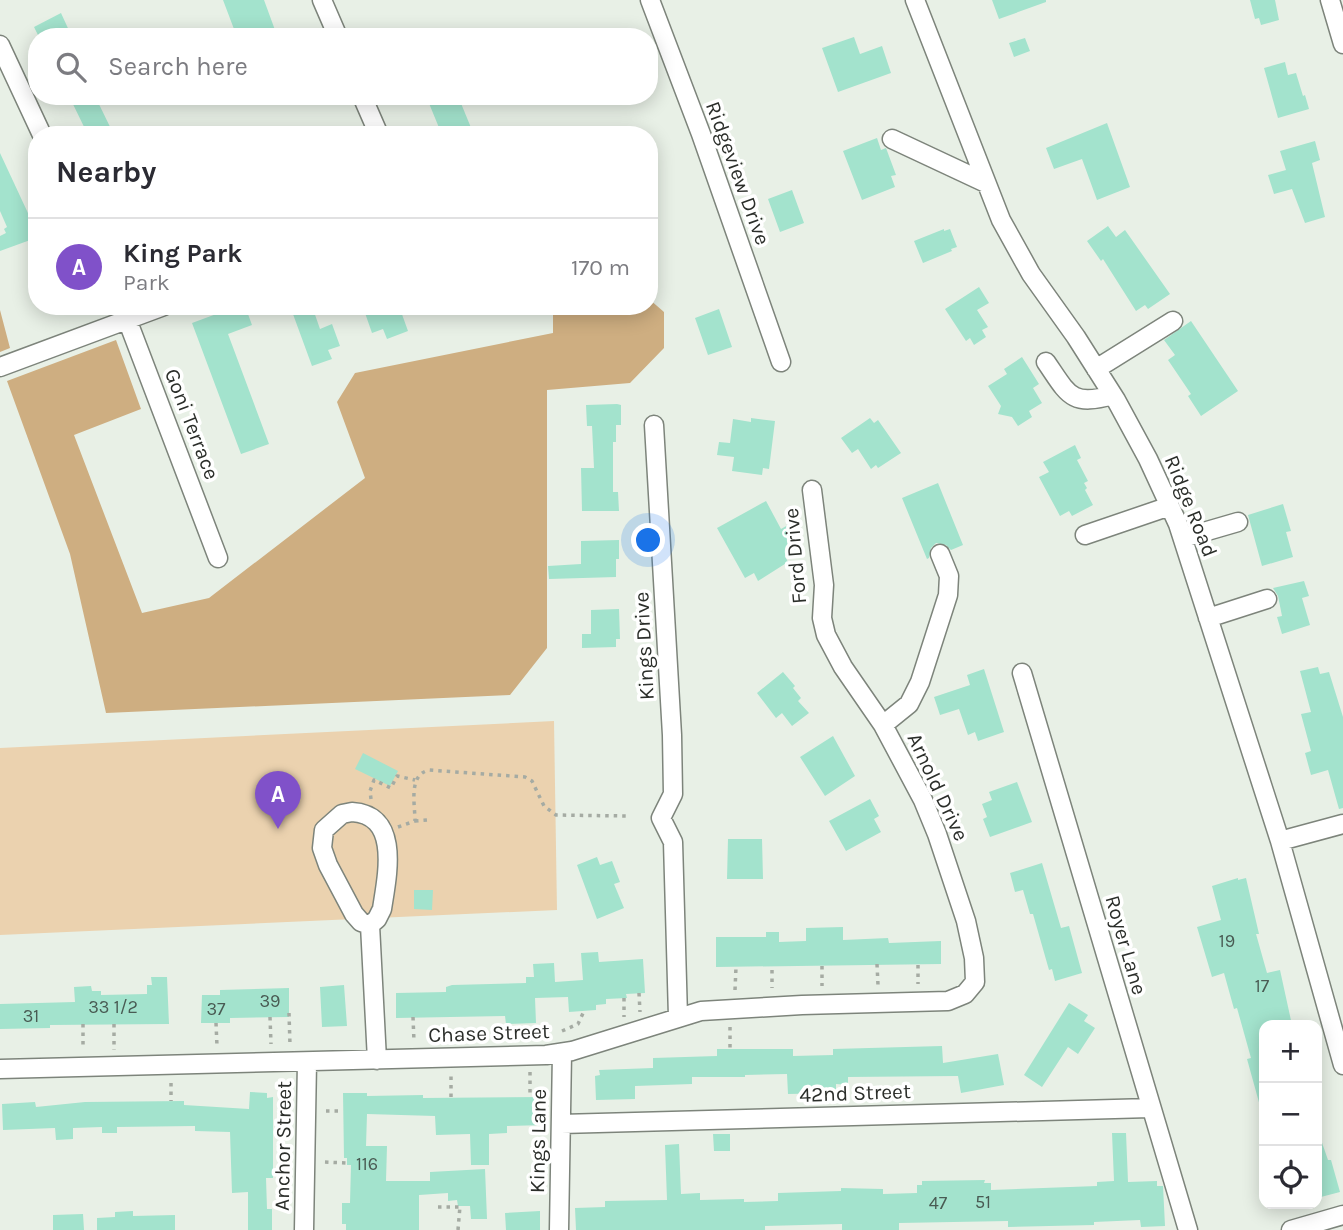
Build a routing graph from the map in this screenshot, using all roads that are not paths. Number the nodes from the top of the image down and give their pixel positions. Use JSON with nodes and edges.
{"nodes":[{"id":1,"x":322,"y":0,"type":"edge"},
{"id":2,"x":650,"y":0,"type":"edge"},
{"id":3,"x":915,"y":0,"type":"edge"},
{"id":4,"x":1330,"y":0,"type":"edge"},
{"id":5,"x":334,"y":28,"type":"edge"},
{"id":6,"x":1343,"y":44,"type":"edge"},
{"id":7,"x":0,"y":46,"type":"edge"},
{"id":8,"x":366,"y":105,"type":"edge"},
{"id":9,"x":38,"y":126,"type":"edge"},
{"id":10,"x":375,"y":126,"type":"edge"},
{"id":11,"x":892,"y":139,"type":"dead end"},
{"id":12,"x":986,"y":183,"type":"junction"},
{"id":13,"x":120,"y":315,"type":"edge"},
{"id":14,"x":126,"y":315,"type":"edge"},
{"id":15,"x":1173,"y":321,"type":"dead end"},
{"id":16,"x":781,"y":362,"type":"dead end"},
{"id":17,"x":1046,"y":362,"type":"dead end"},
{"id":18,"x":0,"y":367,"type":"edge"},
{"id":19,"x":1096,"y":369,"type":"junction"},
{"id":20,"x":1112,"y":395,"type":"junction"},
{"id":21,"x":654,"y":425,"type":"dead end"},
{"id":22,"x":812,"y":491,"type":"dead end"},
{"id":23,"x":1170,"y":506,"type":"junction"},
{"id":24,"x":1238,"y":522,"type":"dead end"},
{"id":25,"x":1085,"y":535,"type":"dead end"},
{"id":26,"x":1183,"y":538,"type":"junction"},
{"id":27,"x":940,"y":554,"type":"dead end"},
{"id":28,"x":218,"y":558,"type":"dead end"},
{"id":29,"x":1267,"y":598,"type":"dead end"},
{"id":30,"x":822,"y":618,"type":"joint"},
{"id":31,"x":1208,"y":618,"type":"junction"},
{"id":32,"x":1022,"y":673,"type":"dead end"},
{"id":33,"x":883,"y":724,"type":"junction"},
{"id":34,"x":1343,"y":824,"type":"edge"},
{"id":35,"x":1280,"y":841,"type":"junction"},
{"id":36,"x":370,"y":925,"type":"junction"},
{"id":37,"x":971,"y":989,"type":"joint"},
{"id":38,"x":678,"y":1017,"type":"junction"},
{"id":39,"x":562,"y":1053,"type":"junction"},
{"id":40,"x":377,"y":1060,"type":"junction"},
{"id":41,"x":307,"y":1062,"type":"junction"},
{"id":42,"x":1343,"y":1065,"type":"edge"},
{"id":43,"x":0,"y":1069,"type":"edge"},
{"id":44,"x":1150,"y":1108,"type":"junction"},
{"id":45,"x":561,"y":1124,"type":"junction"},
{"id":46,"x":1343,"y":1215,"type":"edge"},
{"id":47,"x":304,"y":1230,"type":"edge"},
{"id":48,"x":559,"y":1230,"type":"edge"},
{"id":49,"x":1188,"y":1230,"type":"edge"},
{"id":50,"x":1291,"y":1230,"type":"edge"}],
"edges":[{"from":1,"to":5,"type":"street"},
{"from":2,"to":16,"type":"street","name":"Ridgeview Drive"},
{"from":3,"to":12,"type":"street","name":"Ridge Road"},
{"from":4,"to":6,"type":"street"},
{"from":7,"to":9,"type":"street"},
{"from":8,"to":10,"type":"street"},
{"from":11,"to":12,"type":"street"},
{"from":12,"to":19,"type":"street","name":"Ridge Road"},
{"from":13,"to":18,"type":"street"},
{"from":14,"to":28,"type":"street","name":"Goni Terrace"},
{"from":15,"to":19,"type":"street"},
{"from":17,"to":20,"type":"street"},
{"from":19,"to":20,"type":"street","name":"Ridge Road"},
{"from":20,"to":23,"type":"street","name":"Ridge Road"},
{"from":21,"to":38,"type":"street","name":"Kings Drive"},
{"from":22,"to":30,"type":"street","name":"Ford Drive"},
{"from":23,"to":25,"type":"street"},
{"from":23,"to":26,"type":"street","name":"Ridge Road"},
{"from":24,"to":26,"type":"street"},
{"from":26,"to":31,"type":"street","name":"Ridge Road"},
{"from":27,"to":33,"type":"street"},
{"from":29,"to":31,"type":"street"},
{"from":30,"to":33,"type":"street","name":"Arnold Drive"},
{"from":31,"to":35,"type":"street","name":"Ridge Road"},
{"from":32,"to":44,"type":"street","name":"Royer Lane"},
{"from":33,"to":37,"type":"street","name":"Arnold Drive"},
{"from":34,"to":35,"type":"street"},
{"from":35,"to":42,"type":"street","name":"Ridge Road"},
{"from":36,"to":36,"type":"street"},
{"from":36,"to":40,"type":"street"},
{"from":37,"to":38,"type":"street","name":"Chase Street"},
{"from":38,"to":39,"type":"street","name":"Chase Street"},
{"from":39,"to":40,"type":"street","name":"Chase Street"},
{"from":39,"to":45,"type":"street","name":"Kings Lane"},
{"from":40,"to":41,"type":"street","name":"Chase Street"},
{"from":41,"to":43,"type":"street","name":"Chase Street"},
{"from":41,"to":47,"type":"street","name":"Anchor Street"},
{"from":44,"to":45,"type":"street","name":"42nd Street"},
{"from":44,"to":49,"type":"street","name":"Royer Lane"},
{"from":45,"to":48,"type":"street","name":"Kings Lane"},
{"from":46,"to":50,"type":"street"}]}
